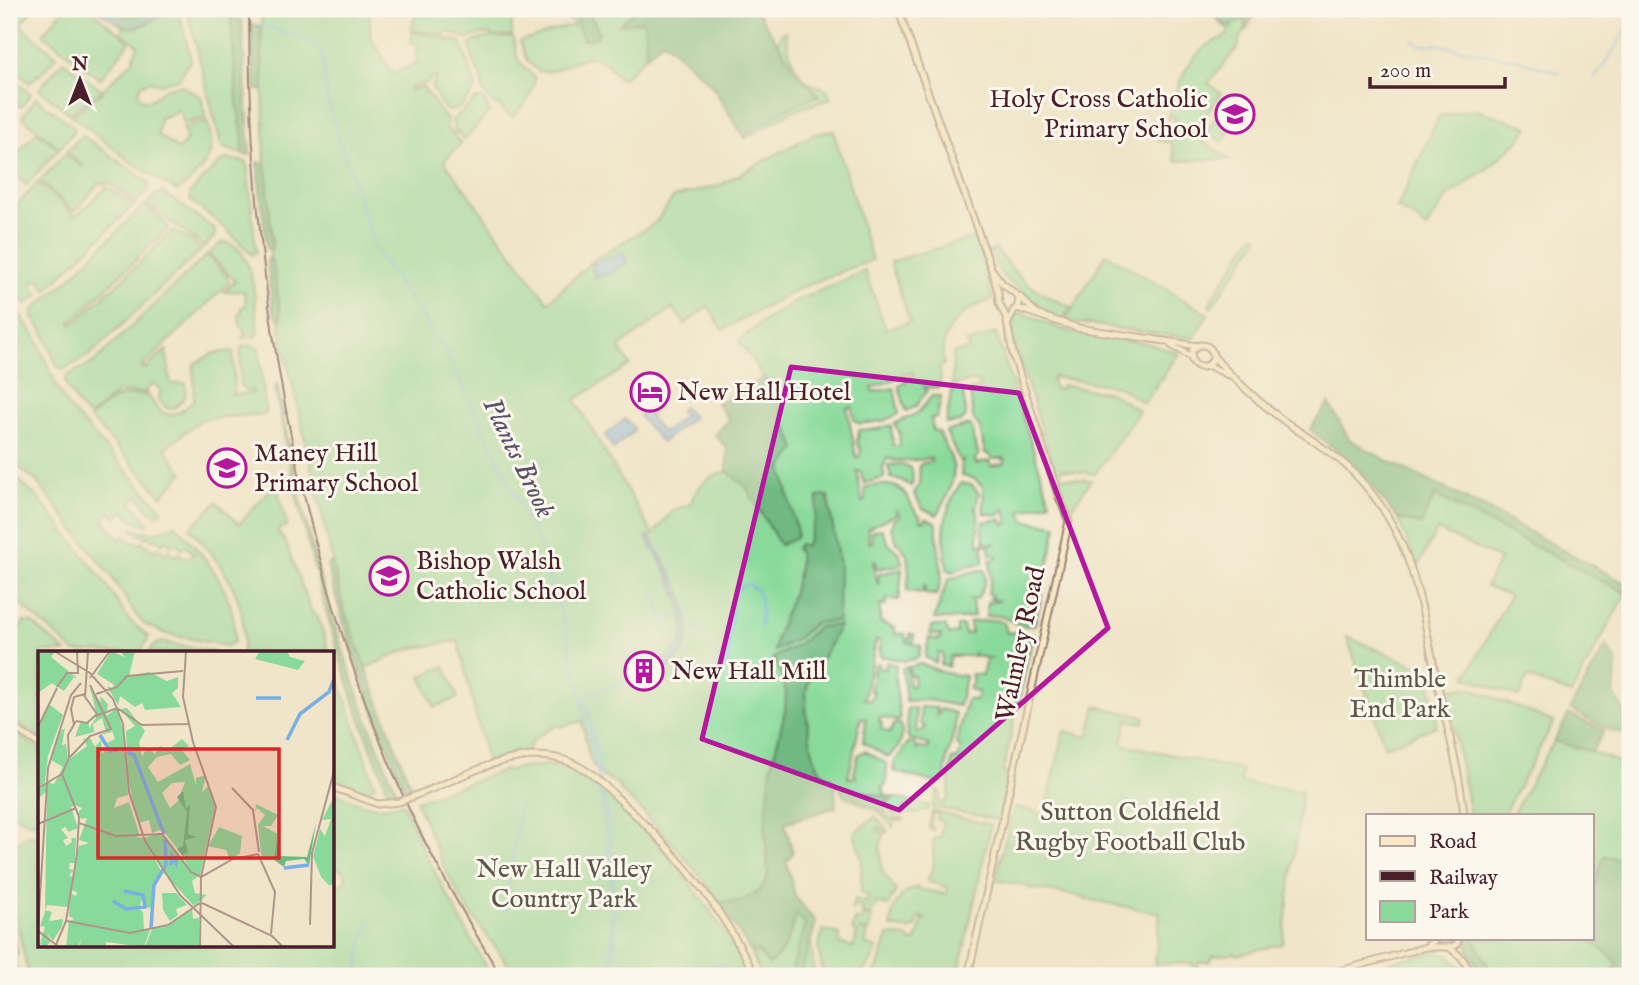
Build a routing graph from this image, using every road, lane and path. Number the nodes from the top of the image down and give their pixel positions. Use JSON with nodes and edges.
{"nodes":[{"id":1,"x":898,"y":9,"type":"edge"},
{"id":2,"x":990,"y":268,"type":"junction"},
{"id":3,"x":1010,"y":290,"type":"junction"},
{"id":4,"x":1017,"y":294,"type":"junction"},
{"id":5,"x":999,"y":299,"type":"junction"},
{"id":6,"x":1015,"y":309,"type":"junction"},
{"id":7,"x":1003,"y":310,"type":"junction"},
{"id":8,"x":1037,"y":314,"type":"junction"},
{"id":9,"x":1007,"y":326,"type":"junction"},
{"id":10,"x":1165,"y":343,"type":"junction"},
{"id":11,"x":1198,"y":346,"type":"junction"},
{"id":12,"x":1213,"y":356,"type":"junction"},
{"id":13,"x":1192,"y":357,"type":"junction"},
{"id":14,"x":1207,"y":365,"type":"junction"},
{"id":15,"x":1234,"y":378,"type":"junction"},
{"id":16,"x":9,"y":724,"type":"edge"},
{"id":17,"x":38,"y":744,"type":"edge"},
{"id":18,"x":334,"y":788,"type":"edge"},
{"id":19,"x":1464,"y":814,"type":"edge"},
{"id":20,"x":1436,"y":940,"type":"edge"},
{"id":21,"x":1441,"y":940,"type":"edge"},
{"id":22,"x":1458,"y":940,"type":"edge"},
{"id":23,"x":1459,"y":940,"type":"edge"},
{"id":24,"x":1426,"y":947,"type":"junction"},
{"id":25,"x":1447,"y":947,"type":"junction"},
{"id":26,"x":1462,"y":958,"type":"junction"},
{"id":27,"x":755,"y":976,"type":"edge"},
{"id":28,"x":968,"y":976,"type":"edge"},
{"id":29,"x":1321,"y":976,"type":"edge"},
{"id":30,"x":1473,"y":976,"type":"edge"}],
"edges":[{"from":1,"to":2,"type":"street"},
{"from":2,"to":3,"type":"street"},
{"from":2,"to":5,"type":"street"},
{"from":3,"to":4,"type":"street"},
{"from":3,"to":5,"type":"street"},
{"from":4,"to":6,"type":"street"},
{"from":4,"to":8,"type":"street"},
{"from":5,"to":7,"type":"street"},
{"from":6,"to":7,"type":"street"},
{"from":6,"to":8,"type":"street"},
{"from":6,"to":9,"type":"street"},
{"from":7,"to":9,"type":"street","name":"Walmley Road"},
{"from":8,"to":10,"type":"street"},
{"from":9,"to":28,"type":"street","name":"Walmley Road"},
{"from":10,"to":11,"type":"street"},
{"from":10,"to":13,"type":"street"},
{"from":11,"to":12,"type":"street"},
{"from":11,"to":13,"type":"street"},
{"from":12,"to":14,"type":"street"},
{"from":12,"to":15,"type":"street"},
{"from":13,"to":14,"type":"street"},
{"from":14,"to":15,"type":"street"},
{"from":15,"to":19,"type":"street"},
{"from":16,"to":17,"type":"street"},
{"from":18,"to":27,"type":"street","bridge":true},
{"from":20,"to":24,"type":"street"},
{"from":21,"to":25,"type":"street"},
{"from":22,"to":25,"type":"street"},
{"from":23,"to":26,"type":"street"},
{"from":24,"to":25,"type":"street"},
{"from":24,"to":29,"type":"street"},
{"from":25,"to":26,"type":"street"},
{"from":26,"to":30,"type":"street"}]}
